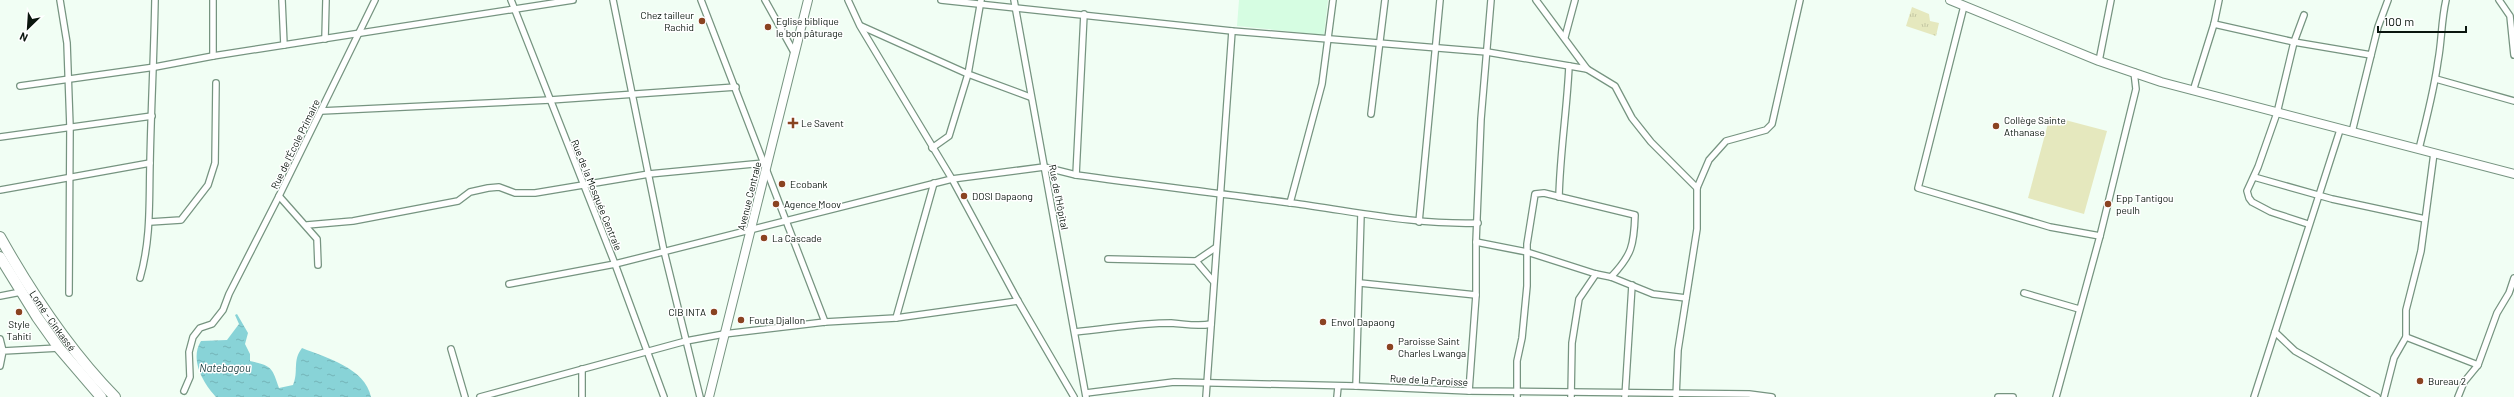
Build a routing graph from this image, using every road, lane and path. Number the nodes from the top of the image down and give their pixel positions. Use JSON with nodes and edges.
{"nodes":[{"id":1,"x":60,"y":0,"type":"edge"},
{"id":2,"x":155,"y":0,"type":"edge"},
{"id":3,"x":213,"y":0,"type":"edge"},
{"id":4,"x":282,"y":0,"type":"edge"},
{"id":5,"x":326,"y":0,"type":"edge"},
{"id":6,"x":375,"y":0,"type":"edge"},
{"id":7,"x":511,"y":0,"type":"edge"},
{"id":8,"x":525,"y":0,"type":"edge"},
{"id":9,"x":574,"y":0,"type":"edge"},
{"id":10,"x":613,"y":0,"type":"edge"},
{"id":11,"x":701,"y":0,"type":"edge"},
{"id":12,"x":765,"y":0,"type":"edge"},
{"id":13,"x":808,"y":0,"type":"edge"},
{"id":14,"x":848,"y":0,"type":"edge"},
{"id":15,"x":942,"y":0,"type":"edge"},
{"id":16,"x":1014,"y":0,"type":"edge"},
{"id":17,"x":1333,"y":0,"type":"edge"},
{"id":18,"x":1385,"y":0,"type":"edge"},
{"id":19,"x":1440,"y":0,"type":"edge"},
{"id":20,"x":1491,"y":0,"type":"edge"},
{"id":21,"x":1536,"y":0,"type":"edge"},
{"id":22,"x":1575,"y":0,"type":"edge"},
{"id":23,"x":1800,"y":0,"type":"edge"},
{"id":24,"x":1950,"y":0,"type":"edge"},
{"id":25,"x":2111,"y":0,"type":"edge"},
{"id":26,"x":2219,"y":0,"type":"edge"},
{"id":27,"x":2388,"y":0,"type":"edge"},
{"id":28,"x":2446,"y":0,"type":"edge"},
{"id":29,"x":2499,"y":0,"type":"edge"},
{"id":30,"x":980,"y":2,"type":"edge"},
{"id":31,"x":1964,"y":6,"type":"junction"},
{"id":32,"x":522,"y":7,"type":"junction"},
{"id":33,"x":514,"y":8,"type":"junction"},
{"id":34,"x":1015,"y":9,"type":"junction"},
{"id":35,"x":1084,"y":14,"type":"junction"},
{"id":36,"x":2304,"y":15,"type":"dead end"},
{"id":37,"x":2214,"y":24,"type":"junction"},
{"id":38,"x":860,"y":26,"type":"junction"},
{"id":39,"x":1232,"y":30,"type":"junction"},
{"id":40,"x":358,"y":33,"type":"junction"},
{"id":41,"x":1565,"y":37,"type":"junction"},
{"id":42,"x":1330,"y":38,"type":"junction"},
{"id":43,"x":325,"y":39,"type":"junction"},
{"id":44,"x":2294,"y":42,"type":"junction"},
{"id":45,"x":1380,"y":43,"type":"junction"},
{"id":46,"x":284,"y":45,"type":"junction"},
{"id":47,"x":1436,"y":49,"type":"junction"},
{"id":48,"x":1487,"y":52,"type":"junction"},
{"id":49,"x":795,"y":54,"type":"junction"},
{"id":50,"x":2372,"y":55,"type":"junction"},
{"id":51,"x":2514,"y":55,"type":"edge"},
{"id":52,"x":213,"y":56,"type":"junction"},
{"id":53,"x":2099,"y":61,"type":"junction"},
{"id":54,"x":1569,"y":66,"type":"junction"},
{"id":55,"x":155,"y":67,"type":"junction"},
{"id":56,"x":1587,"y":69,"type":"junction"},
{"id":57,"x":2134,"y":72,"type":"junction"},
{"id":58,"x":968,"y":74,"type":"junction"},
{"id":59,"x":2436,"y":79,"type":"junction"},
{"id":60,"x":67,"y":80,"type":"junction"},
{"id":61,"x":216,"y":83,"type":"dead end"},
{"id":62,"x":20,"y":86,"type":"dead end"},
{"id":63,"x":736,"y":87,"type":"junction"},
{"id":64,"x":2193,"y":91,"type":"junction"},
{"id":65,"x":634,"y":95,"type":"junction"},
{"id":66,"x":1030,"y":97,"type":"junction"},
{"id":67,"x":550,"y":100,"type":"junction"},
{"id":68,"x":2514,"y":101,"type":"edge"},
{"id":69,"x":321,"y":111,"type":"junction"},
{"id":70,"x":2277,"y":113,"type":"junction"},
{"id":71,"x":1372,"y":114,"type":"dead end"},
{"id":72,"x":152,"y":116,"type":"junction"},
{"id":73,"x":70,"y":128,"type":"junction"},
{"id":74,"x":2340,"y":130,"type":"junction"},
{"id":75,"x":2352,"y":132,"type":"junction"},
{"id":76,"x":0,"y":137,"type":"edge"},
{"id":77,"x":932,"y":148,"type":"junction"},
{"id":78,"x":2419,"y":149,"type":"junction"},
{"id":79,"x":2434,"y":153,"type":"junction"},
{"id":80,"x":150,"y":163,"type":"junction"},
{"id":81,"x":766,"y":165,"type":"junction"},
{"id":82,"x":1044,"y":167,"type":"junction"},
{"id":83,"x":648,"y":174,"type":"junction"},
{"id":84,"x":2514,"y":174,"type":"edge"},
{"id":85,"x":1076,"y":175,"type":"junction"},
{"id":86,"x":70,"y":176,"type":"junction"},
{"id":87,"x":2254,"y":176,"type":"junction"},
{"id":88,"x":952,"y":179,"type":"junction"},
{"id":89,"x":934,"y":183,"type":"junction"},
{"id":90,"x":583,"y":186,"type":"junction"},
{"id":91,"x":1697,"y":188,"type":"junction"},
{"id":92,"x":0,"y":190,"type":"edge"},
{"id":93,"x":1219,"y":195,"type":"junction"},
{"id":94,"x":2318,"y":195,"type":"junction"},
{"id":95,"x":279,"y":196,"type":"junction"},
{"id":96,"x":1559,"y":197,"type":"junction"},
{"id":97,"x":1290,"y":202,"type":"junction"},
{"id":98,"x":1361,"y":214,"type":"junction"},
{"id":99,"x":2425,"y":219,"type":"junction"},
{"id":100,"x":150,"y":222,"type":"junction"},
{"id":101,"x":788,"y":222,"type":"junction"},
{"id":102,"x":1419,"y":222,"type":"junction"},
{"id":103,"x":1478,"y":223,"type":"junction"},
{"id":104,"x":2308,"y":224,"type":"junction"},
{"id":105,"x":307,"y":225,"type":"junction"},
{"id":106,"x":750,"y":232,"type":"junction"},
{"id":107,"x":2100,"y":236,"type":"junction"},
{"id":108,"x":0,"y":237,"type":"edge"},
{"id":109,"x":1476,"y":242,"type":"junction"},
{"id":110,"x":1216,"y":248,"type":"junction"},
{"id":111,"x":664,"y":251,"type":"junction"},
{"id":112,"x":1527,"y":252,"type":"junction"},
{"id":113,"x":0,"y":257,"type":"edge"},
{"id":114,"x":1108,"y":259,"type":"dead end"},
{"id":115,"x":1196,"y":261,"type":"junction"},
{"id":116,"x":615,"y":264,"type":"junction"},
{"id":117,"x":318,"y":265,"type":"dead end"},
{"id":118,"x":1596,"y":274,"type":"junction"},
{"id":119,"x":1611,"y":276,"type":"junction"},
{"id":120,"x":140,"y":278,"type":"dead end"},
{"id":121,"x":2514,"y":278,"type":"edge"},
{"id":122,"x":1213,"y":281,"type":"junction"},
{"id":123,"x":1360,"y":283,"type":"junction"},
{"id":124,"x":509,"y":284,"type":"dead end"},
{"id":125,"x":1632,"y":285,"type":"junction"},
{"id":126,"x":21,"y":292,"type":"junction"},
{"id":127,"x":69,"y":293,"type":"dead end"},
{"id":128,"x":2024,"y":293,"type":"dead end"},
{"id":129,"x":0,"y":296,"type":"edge"},
{"id":130,"x":1476,"y":296,"type":"junction"},
{"id":131,"x":1686,"y":298,"type":"junction"},
{"id":132,"x":1018,"y":301,"type":"junction"},
{"id":133,"x":2079,"y":309,"type":"junction"},
{"id":134,"x":896,"y":318,"type":"junction"},
{"id":135,"x":825,"y":322,"type":"junction"},
{"id":136,"x":1212,"y":324,"type":"junction"},
{"id":137,"x":1075,"y":332,"type":"junction"},
{"id":138,"x":2275,"y":332,"type":"junction"},
{"id":139,"x":724,"y":334,"type":"junction"},
{"id":140,"x":2406,"y":336,"type":"junction"},
{"id":141,"x":0,"y":339,"type":"edge"},
{"id":142,"x":686,"y":341,"type":"junction"},
{"id":143,"x":59,"y":348,"type":"junction"},
{"id":144,"x":451,"y":349,"type":"dead end"},
{"id":145,"x":645,"y":351,"type":"junction"},
{"id":146,"x":3,"y":352,"type":"junction"},
{"id":147,"x":2478,"y":365,"type":"junction"},
{"id":148,"x":0,"y":366,"type":"edge"},
{"id":149,"x":582,"y":369,"type":"junction"},
{"id":150,"x":1207,"y":383,"type":"junction"},
{"id":151,"x":1356,"y":386,"type":"junction"},
{"id":152,"x":1338,"y":387,"type":"junction"},
{"id":153,"x":184,"y":391,"type":"dead end"},
{"id":154,"x":1469,"y":391,"type":"junction"},
{"id":155,"x":1459,"y":394,"type":"edge"},
{"id":156,"x":1517,"y":394,"type":"edge"},
{"id":157,"x":1571,"y":394,"type":"edge"},
{"id":158,"x":1086,"y":395,"type":"edge"},
{"id":159,"x":1625,"y":395,"type":"edge"},
{"id":160,"x":1676,"y":396,"type":"edge"},
{"id":161,"x":101,"y":397,"type":"edge"},
{"id":162,"x":115,"y":397,"type":"edge"},
{"id":163,"x":465,"y":397,"type":"edge"},
{"id":164,"x":480,"y":397,"type":"edge"},
{"id":165,"x":582,"y":397,"type":"edge"},
{"id":166,"x":664,"y":397,"type":"edge"},
{"id":167,"x":700,"y":397,"type":"edge"},
{"id":168,"x":709,"y":397,"type":"edge"},
{"id":169,"x":1074,"y":397,"type":"edge"},
{"id":170,"x":1206,"y":397,"type":"edge"},
{"id":171,"x":1337,"y":397,"type":"edge"},
{"id":172,"x":1772,"y":397,"type":"edge"},
{"id":173,"x":1998,"y":397,"type":"edge"},
{"id":174,"x":2013,"y":397,"type":"edge"},
{"id":175,"x":2056,"y":397,"type":"edge"},
{"id":176,"x":2254,"y":397,"type":"edge"},
{"id":177,"x":2377,"y":397,"type":"edge"},
{"id":178,"x":2384,"y":397,"type":"edge"},
{"id":179,"x":2458,"y":397,"type":"edge"}],
"edges":[{"from":1,"to":60,"type":"street"},
{"from":2,"to":55,"type":"street"},
{"from":3,"to":52,"type":"street"},
{"from":4,"to":46,"type":"street"},
{"from":5,"to":43,"type":"street"},
{"from":6,"to":40,"type":"street","name":"Rue de l'École Primaire"},
{"from":7,"to":33,"type":"street","name":"Rue de la Mosquée Centrale"},
{"from":8,"to":32,"type":"street"},
{"from":9,"to":32,"type":"street"},
{"from":10,"to":65,"type":"street"},
{"from":11,"to":63,"type":"street"},
{"from":12,"to":49,"type":"street"},
{"from":13,"to":49,"type":"main road","name":"Avenue Centrale"},
{"from":14,"to":38,"type":"street"},
{"from":15,"to":30,"type":"street"},
{"from":16,"to":34,"type":"street","name":"Rue de l'Hôpital"},
{"from":17,"to":42,"type":"street"},
{"from":18,"to":45,"type":"street"},
{"from":19,"to":47,"type":"street"},
{"from":20,"to":48,"type":"street"},
{"from":21,"to":41,"type":"street"},
{"from":22,"to":41,"type":"street"},
{"from":23,"to":91,"type":"street"},
{"from":24,"to":31,"type":"main road"},
{"from":25,"to":53,"type":"street"},
{"from":26,"to":37,"type":"street"},
{"from":27,"to":50,"type":"street"},
{"from":28,"to":59,"type":"street"},
{"from":29,"to":51,"type":"street"},
{"from":30,"to":34,"type":"street"},
{"from":30,"to":58,"type":"street"},
{"from":31,"to":53,"type":"main road"},
{"from":31,"to":107,"type":"street"},
{"from":32,"to":33,"type":"street"},
{"from":33,"to":40,"type":"street"},
{"from":33,"to":67,"type":"street","name":"Rue de la Mosquée Centrale"},
{"from":34,"to":35,"type":"street"},
{"from":34,"to":66,"type":"street","name":"Rue de l'Hôpital"},
{"from":35,"to":39,"type":"street"},
{"from":35,"to":85,"type":"street"},
{"from":36,"to":44,"type":"street"},
{"from":37,"to":44,"type":"street"},
{"from":37,"to":64,"type":"street"},
{"from":38,"to":58,"type":"street"},
{"from":38,"to":77,"type":"street"},
{"from":39,"to":42,"type":"street"},
{"from":39,"to":93,"type":"street"},
{"from":40,"to":43,"type":"street"},
{"from":40,"to":69,"type":"street","name":"Rue de l'École Primaire"},
{"from":41,"to":56,"type":"street"},
{"from":42,"to":45,"type":"street"},
{"from":42,"to":97,"type":"street"},
{"from":43,"to":46,"type":"street"},
{"from":44,"to":50,"type":"street"},
{"from":44,"to":70,"type":"street"},
{"from":45,"to":47,"type":"street"},
{"from":45,"to":71,"type":"street"},
{"from":46,"to":52,"type":"street"},
{"from":47,"to":48,"type":"street"},
{"from":47,"to":102,"type":"street"},
{"from":48,"to":54,"type":"street"},
{"from":48,"to":103,"type":"street"},
{"from":49,"to":81,"type":"main road","name":"Avenue Centrale"},
{"from":50,"to":75,"type":"street"},
{"from":52,"to":55,"type":"street"},
{"from":53,"to":57,"type":"main road"},
{"from":54,"to":56,"type":"street"},
{"from":54,"to":96,"type":"street"},
{"from":55,"to":60,"type":"street"},
{"from":55,"to":72,"type":"street"},
{"from":56,"to":91,"type":"street"},
{"from":57,"to":64,"type":"main road"},
{"from":57,"to":107,"type":"street"},
{"from":58,"to":66,"type":"street"},
{"from":58,"to":77,"type":"street"},
{"from":59,"to":68,"type":"street"},
{"from":59,"to":78,"type":"street"},
{"from":60,"to":62,"type":"street"},
{"from":60,"to":73,"type":"street"},
{"from":61,"to":100,"type":"street"},
{"from":63,"to":65,"type":"street"},
{"from":63,"to":81,"type":"street"},
{"from":64,"to":70,"type":"main road"},
{"from":65,"to":67,"type":"street"},
{"from":65,"to":83,"type":"street"},
{"from":66,"to":82,"type":"street","name":"Rue de l'Hôpital"},
{"from":67,"to":69,"type":"street"},
{"from":67,"to":90,"type":"street","name":"Rue de la Mosquée Centrale"},
{"from":69,"to":95,"type":"street","name":"Rue de l'École Primaire"},
{"from":70,"to":74,"type":"main road"},
{"from":70,"to":87,"type":"street"},
{"from":72,"to":73,"type":"street"},
{"from":72,"to":80,"type":"street"},
{"from":73,"to":76,"type":"street"},
{"from":73,"to":86,"type":"street"},
{"from":74,"to":75,"type":"main road"},
{"from":74,"to":94,"type":"street"},
{"from":75,"to":78,"type":"main road"},
{"from":77,"to":88,"type":"street"},
{"from":78,"to":79,"type":"main road"},
{"from":79,"to":84,"type":"main road"},
{"from":79,"to":99,"type":"street"},
{"from":80,"to":86,"type":"street"},
{"from":80,"to":100,"type":"street"},
{"from":81,"to":83,"type":"street"},
{"from":81,"to":101,"type":"street"},
{"from":81,"to":106,"type":"main road","name":"Avenue Centrale"},
{"from":82,"to":85,"type":"street"},
{"from":82,"to":88,"type":"street"},
{"from":82,"to":137,"type":"street","name":"Rue de l'Hôpital"},
{"from":83,"to":90,"type":"street"},
{"from":83,"to":111,"type":"street"},
{"from":85,"to":93,"type":"street"},
{"from":86,"to":92,"type":"street"},
{"from":86,"to":127,"type":"street"},
{"from":87,"to":94,"type":"street"},
{"from":87,"to":104,"type":"street"},
{"from":88,"to":89,"type":"street"},
{"from":88,"to":132,"type":"street"},
{"from":89,"to":101,"type":"street"},
{"from":89,"to":134,"type":"street"},
{"from":90,"to":105,"type":"street"},
{"from":90,"to":116,"type":"street","name":"Rue de la Mosquée Centrale"},
{"from":91,"to":131,"type":"street"},
{"from":93,"to":97,"type":"street"},
{"from":93,"to":110,"type":"street"},
{"from":94,"to":99,"type":"street"},
{"from":94,"to":104,"type":"street"},
{"from":95,"to":105,"type":"street"},
{"from":95,"to":153,"type":"street","name":"Rue de l'École Primaire"},
{"from":96,"to":112,"type":"street"},
{"from":96,"to":119,"type":"street"},
{"from":97,"to":98,"type":"street"},
{"from":98,"to":102,"type":"street"},
{"from":98,"to":123,"type":"street"},
{"from":99,"to":140,"type":"street"},
{"from":100,"to":120,"type":"street"},
{"from":101,"to":106,"type":"street"},
{"from":101,"to":135,"type":"street"},
{"from":102,"to":103,"type":"street"},
{"from":103,"to":109,"type":"street"},
{"from":104,"to":138,"type":"street"},
{"from":105,"to":117,"type":"street"},
{"from":106,"to":111,"type":"street"},
{"from":106,"to":139,"type":"main road","name":"Avenue Centrale"},
{"from":107,"to":133,"type":"street"},
{"from":108,"to":162,"type":"highway","name":"Lomé - Cinkassé"},
{"from":109,"to":112,"type":"street"},
{"from":109,"to":130,"type":"street"},
{"from":110,"to":115,"type":"street"},
{"from":110,"to":122,"type":"street"},
{"from":111,"to":116,"type":"street"},
{"from":111,"to":142,"type":"street"},
{"from":112,"to":118,"type":"street"},
{"from":112,"to":156,"type":"street"},
{"from":113,"to":126,"type":"highway","name":"Lomé - Cinkassé"},
{"from":114,"to":115,"type":"street"},
{"from":115,"to":122,"type":"street"},
{"from":116,"to":124,"type":"street"},
{"from":116,"to":145,"type":"street","name":"Rue de la Mosquée Centrale"},
{"from":118,"to":119,"type":"street"},
{"from":118,"to":157,"type":"street"},
{"from":119,"to":125,"type":"street"},
{"from":121,"to":147,"type":"street"},
{"from":122,"to":136,"type":"street"},
{"from":123,"to":130,"type":"street"},
{"from":123,"to":151,"type":"street"},
{"from":125,"to":131,"type":"street"},
{"from":125,"to":159,"type":"street"},
{"from":126,"to":129,"type":"street"},
{"from":126,"to":143,"type":"highway","name":"Lomé - Cinkassé"},
{"from":128,"to":133,"type":"street"},
{"from":130,"to":154,"type":"street"},
{"from":131,"to":160,"type":"street"},
{"from":132,"to":134,"type":"street"},
{"from":132,"to":169,"type":"street"},
{"from":133,"to":175,"type":"street"},
{"from":134,"to":135,"type":"street"},
{"from":135,"to":139,"type":"street"},
{"from":136,"to":137,"type":"street"},
{"from":136,"to":150,"type":"street"},
{"from":137,"to":158,"type":"street","name":"Rue de l'Hôpital"},
{"from":138,"to":176,"type":"street"},
{"from":138,"to":177,"type":"street"},
{"from":139,"to":142,"type":"street"},
{"from":139,"to":168,"type":"main road","name":"Avenue Centrale"},
{"from":140,"to":147,"type":"street"},
{"from":140,"to":178,"type":"street"},
{"from":141,"to":146,"type":"street"},
{"from":142,"to":145,"type":"street"},
{"from":142,"to":167,"type":"street"},
{"from":143,"to":146,"type":"street"},
{"from":143,"to":161,"type":"highway","name":"Lomé - Cinkassé"},
{"from":144,"to":163,"type":"street"},
{"from":145,"to":149,"type":"street"},
{"from":145,"to":166,"type":"street","name":"Rue de la Mosquée Centrale"},
{"from":146,"to":148,"type":"street"},
{"from":147,"to":179,"type":"street"},
{"from":149,"to":164,"type":"street"},
{"from":149,"to":165,"type":"street"},
{"from":150,"to":152,"type":"street","name":"Rue de la Paroisse"},
{"from":150,"to":158,"type":"street","name":"Rue de la Paroisse"},
{"from":150,"to":170,"type":"street"},
{"from":151,"to":152,"type":"street","name":"Rue de la Paroisse"},
{"from":151,"to":155,"type":"street","name":"Rue de la Paroisse"},
{"from":152,"to":171,"type":"street"},
{"from":154,"to":155,"type":"street","name":"Rue de la Paroisse"},
{"from":154,"to":156,"type":"street","name":"Rue de la Paroisse"},
{"from":156,"to":157,"type":"street","name":"Rue de la Paroisse"},
{"from":157,"to":159,"type":"street","name":"Rue de la Paroisse"},
{"from":159,"to":160,"type":"street","name":"Rue de la Paroisse"},
{"from":160,"to":172,"type":"street","name":"Rue de la Paroisse"},
{"from":173,"to":174,"type":"street"}]}
